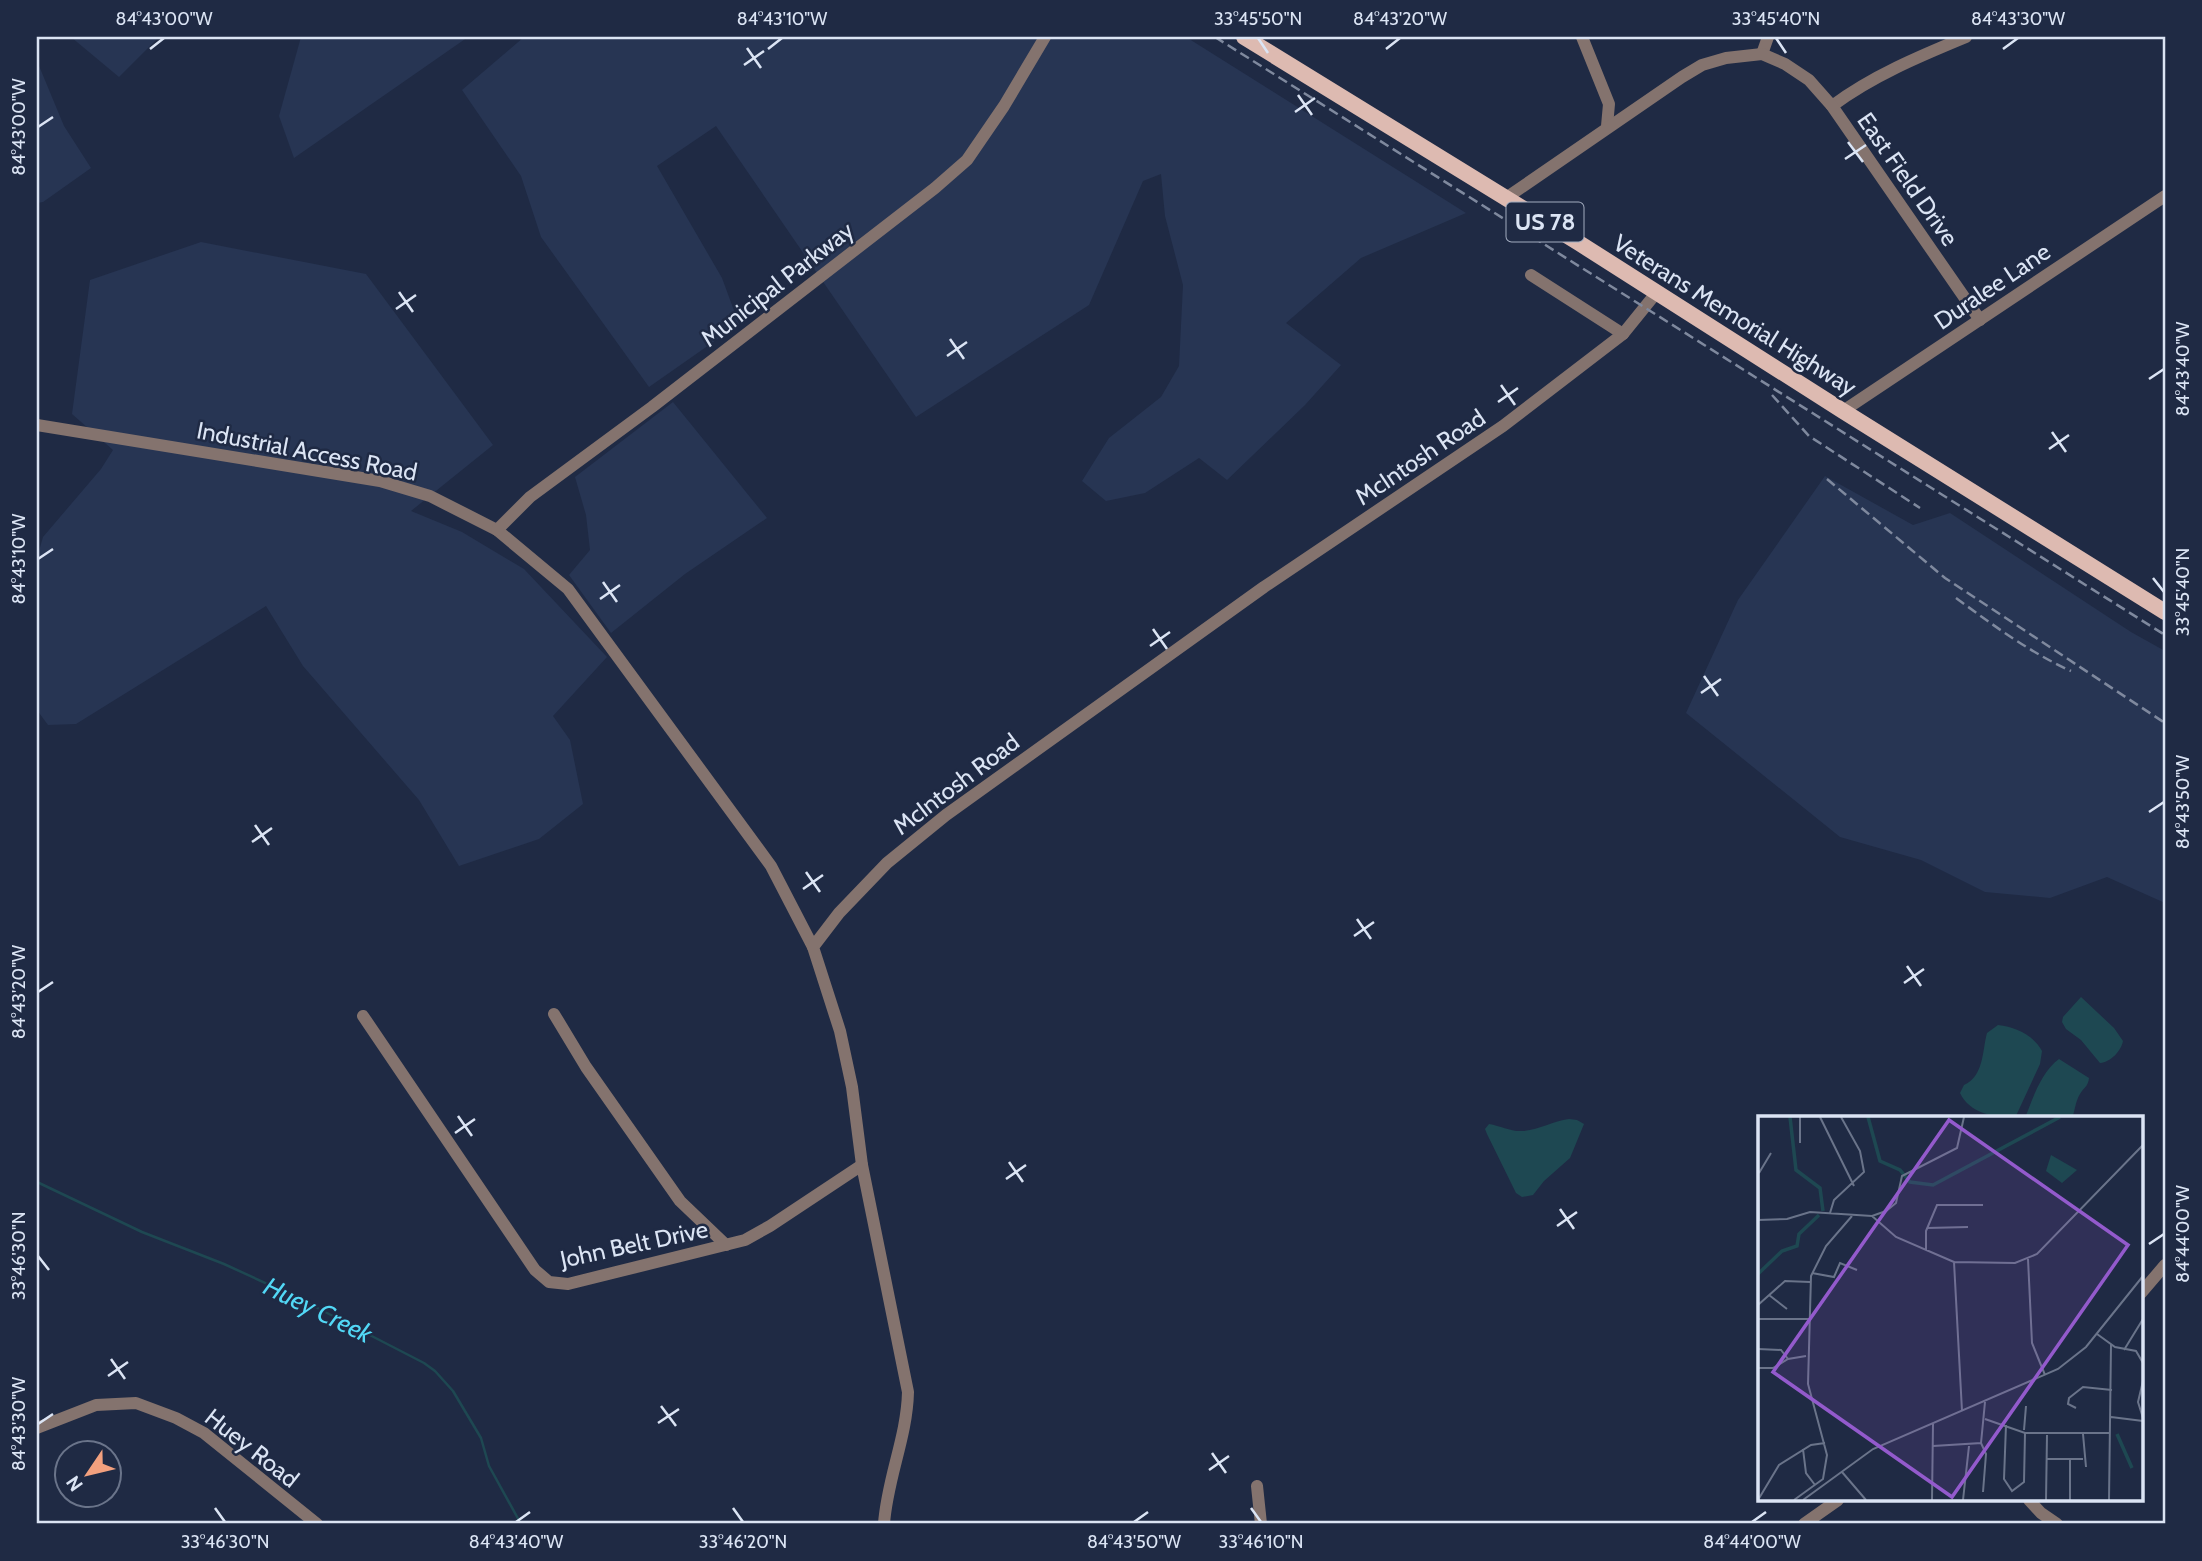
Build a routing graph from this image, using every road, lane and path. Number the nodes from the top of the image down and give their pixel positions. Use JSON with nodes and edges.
{"nodes":[{"id":1,"x":1045,"y":37,"type":"edge"},
{"id":2,"x":1244,"y":37,"type":"edge"},
{"id":3,"x":1582,"y":37,"type":"edge"},
{"id":4,"x":1768,"y":37,"type":"edge"},
{"id":5,"x":1966,"y":37,"type":"edge"},
{"id":6,"x":1762,"y":54,"type":"junction"},
{"id":7,"x":1832,"y":106,"type":"junction"},
{"id":8,"x":1607,"y":126,"type":"junction"},
{"id":9,"x":2165,"y":196,"type":"edge"},
{"id":10,"x":1506,"y":198,"type":"junction"},
{"id":11,"x":1531,"y":275,"type":"dead end"},
{"id":12,"x":1657,"y":292,"type":"junction"},
{"id":13,"x":1980,"y":320,"type":"junction"},
{"id":14,"x":1623,"y":334,"type":"junction"},
{"id":15,"x":1843,"y":411,"type":"junction"},
{"id":16,"x":37,"y":425,"type":"edge"},
{"id":17,"x":497,"y":530,"type":"junction"},
{"id":18,"x":2165,"y":612,"type":"edge"},
{"id":19,"x":813,"y":947,"type":"junction"},
{"id":20,"x":554,"y":1014,"type":"dead end"},
{"id":21,"x":363,"y":1016,"type":"dead end"},
{"id":22,"x":862,"y":1165,"type":"junction"},
{"id":23,"x":726,"y":1245,"type":"junction"},
{"id":24,"x":2165,"y":1265,"type":"edge"},
{"id":25,"x":2142,"y":1292,"type":"edge"},
{"id":26,"x":37,"y":1428,"type":"edge"},
{"id":27,"x":1257,"y":1486,"type":"dead end"},
{"id":28,"x":1835,"y":1502,"type":"edge"},
{"id":29,"x":2031,"y":1502,"type":"edge"},
{"id":30,"x":317,"y":1524,"type":"edge"},
{"id":31,"x":884,"y":1524,"type":"edge"},
{"id":32,"x":1261,"y":1524,"type":"edge"},
{"id":33,"x":1804,"y":1524,"type":"edge"},
{"id":34,"x":2057,"y":1524,"type":"edge"}],
"edges":[{"from":1,"to":17,"type":"street","name":"Municipal Parkway"},
{"from":2,"to":10,"type":"main road","name":"Veterans Memorial Highway","number":"US 78"},
{"from":3,"to":8,"type":"street"},
{"from":4,"to":6,"type":"street"},
{"from":5,"to":7,"type":"street"},
{"from":6,"to":7,"type":"street","name":"East Field Drive"},
{"from":6,"to":8,"type":"street"},
{"from":7,"to":13,"type":"street","name":"East Field Drive"},
{"from":8,"to":10,"type":"street"},
{"from":9,"to":13,"type":"street","name":"Duralee Lane"},
{"from":10,"to":12,"type":"main road","name":"Veterans Memorial Highway","number":"US 78"},
{"from":11,"to":14,"type":"street"},
{"from":12,"to":14,"type":"street","name":"McIntosh Road"},
{"from":12,"to":15,"type":"main road","name":"Veterans Memorial Highway","number":"US 78"},
{"from":13,"to":15,"type":"street","name":"Duralee Lane"},
{"from":14,"to":19,"type":"street","name":"McIntosh Road"},
{"from":15,"to":18,"type":"main road","name":"Veterans Memorial Highway","number":"US 78"},
{"from":16,"to":17,"type":"street","name":"Industrial Access Road"},
{"from":17,"to":19,"type":"street","name":"Industrial Access Road"},
{"from":19,"to":22,"type":"street"},
{"from":20,"to":23,"type":"street"},
{"from":21,"to":23,"type":"street","name":"John Belt Drive"},
{"from":22,"to":23,"type":"street","name":"John Belt Drive"},
{"from":22,"to":31,"type":"street"},
{"from":24,"to":25,"type":"street"},
{"from":26,"to":30,"type":"street","name":"Huey Road"},
{"from":27,"to":32,"type":"street"},
{"from":28,"to":33,"type":"street"},
{"from":29,"to":34,"type":"street"}]}
